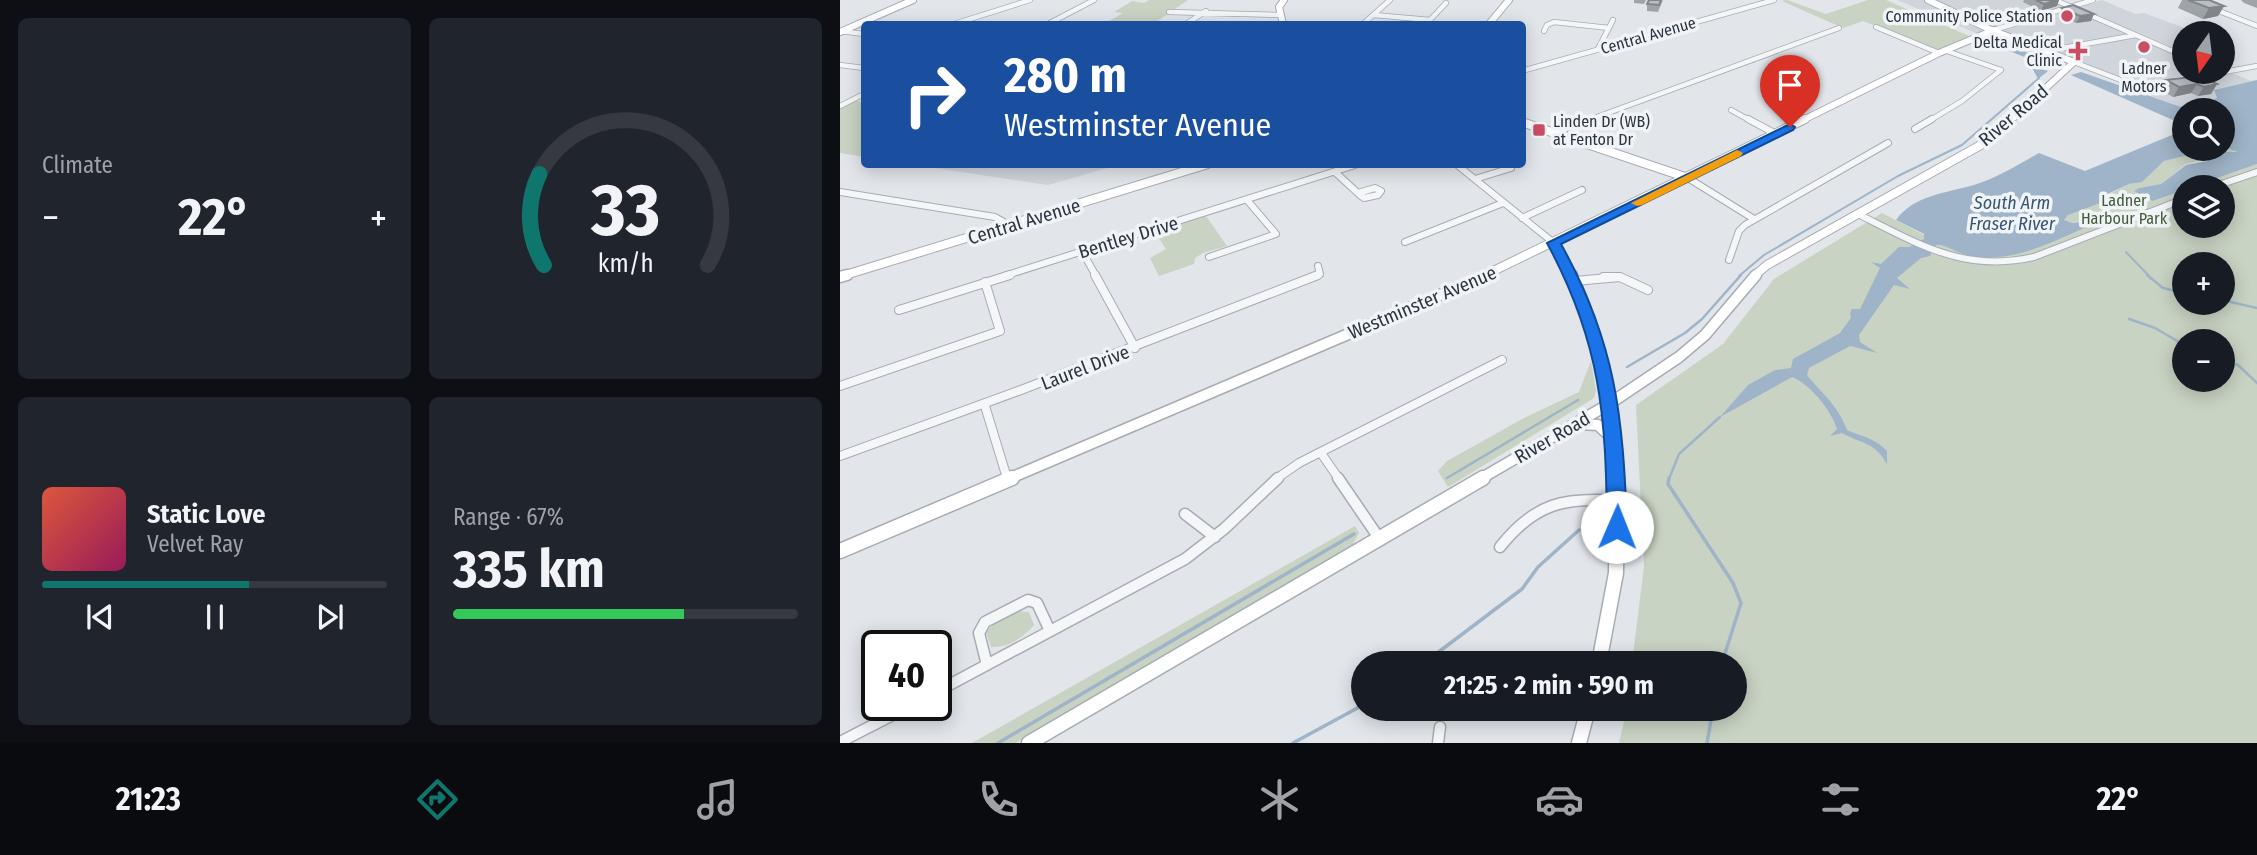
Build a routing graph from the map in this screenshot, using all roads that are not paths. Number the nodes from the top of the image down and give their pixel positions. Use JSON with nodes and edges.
{"nodes":[{"id":1,"x":913,"y":0,"type":"edge"},
{"id":2,"x":1030,"y":0,"type":"edge"},
{"id":3,"x":1094,"y":0,"type":"edge"},
{"id":4,"x":1284,"y":0,"type":"edge"},
{"id":5,"x":1390,"y":0,"type":"edge"},
{"id":6,"x":1509,"y":0,"type":"edge"},
{"id":7,"x":1774,"y":0,"type":"edge"},
{"id":8,"x":1928,"y":0,"type":"edge"},
{"id":9,"x":2055,"y":0,"type":"edge"},
{"id":10,"x":2093,"y":0,"type":"edge"},
{"id":11,"x":2191,"y":0,"type":"edge"},
{"id":12,"x":1446,"y":3,"type":"dead end"},
{"id":13,"x":2071,"y":7,"type":"junction"},
{"id":14,"x":1206,"y":11,"type":"junction"},
{"id":15,"x":1169,"y":12,"type":"dead end"},
{"id":16,"x":1279,"y":15,"type":"junction"},
{"id":17,"x":1374,"y":15,"type":"junction"},
{"id":18,"x":1613,"y":20,"type":"dead end"},
{"id":19,"x":864,"y":21,"type":"edge"},
{"id":20,"x":962,"y":21,"type":"edge"},
{"id":21,"x":1054,"y":21,"type":"edge"},
{"id":22,"x":1191,"y":21,"type":"edge"},
{"id":23,"x":1282,"y":21,"type":"edge"},
{"id":24,"x":1367,"y":21,"type":"edge"},
{"id":25,"x":1492,"y":21,"type":"edge"},
{"id":26,"x":861,"y":22,"type":"edge"},
{"id":27,"x":2257,"y":26,"type":"edge"},
{"id":28,"x":1609,"y":27,"type":"junction"},
{"id":29,"x":1876,"y":27,"type":"dead end"},
{"id":30,"x":1839,"y":28,"type":"dead end"},
{"id":31,"x":1994,"y":30,"type":"junction"},
{"id":32,"x":840,"y":31,"type":"edge"},
{"id":33,"x":1544,"y":31,"type":"dead end"},
{"id":34,"x":861,"y":34,"type":"edge"},
{"id":35,"x":2138,"y":35,"type":"junction"},
{"id":36,"x":1598,"y":49,"type":"junction"},
{"id":37,"x":2046,"y":51,"type":"junction"},
{"id":38,"x":2172,"y":51,"type":"edge"},
{"id":39,"x":1942,"y":52,"type":"junction"},
{"id":40,"x":2074,"y":62,"type":"junction"},
{"id":41,"x":840,"y":65,"type":"edge"},
{"id":42,"x":2257,"y":66,"type":"edge"},
{"id":43,"x":861,"y":68,"type":"edge"},
{"id":44,"x":2235,"y":69,"type":"edge"},
{"id":45,"x":1526,"y":70,"type":"edge"},
{"id":46,"x":2172,"y":81,"type":"edge"},
{"id":47,"x":861,"y":96,"type":"edge"},
{"id":48,"x":840,"y":106,"type":"edge"},
{"id":49,"x":1731,"y":110,"type":"dead end"},
{"id":50,"x":1526,"y":123,"type":"edge"},
{"id":51,"x":1915,"y":128,"type":"dead end"},
{"id":52,"x":1555,"y":132,"type":"junction"},
{"id":53,"x":1776,"y":134,"type":"junction"},
{"id":54,"x":1888,"y":143,"type":"dead end"},
{"id":55,"x":1195,"y":168,"type":"edge"},
{"id":56,"x":1346,"y":168,"type":"edge"},
{"id":57,"x":1461,"y":168,"type":"edge"},
{"id":58,"x":1508,"y":168,"type":"edge"},
{"id":59,"x":1335,"y":172,"type":"junction"},
{"id":60,"x":2257,"y":172,"type":"edge"},
{"id":61,"x":1688,"y":178,"type":"junction"},
{"id":62,"x":1475,"y":179,"type":"junction"},
{"id":63,"x":2235,"y":180,"type":"edge"},
{"id":64,"x":1582,"y":190,"type":"dead end"},
{"id":65,"x":840,"y":191,"type":"edge"},
{"id":66,"x":1357,"y":193,"type":"dead end"},
{"id":67,"x":1247,"y":200,"type":"junction"},
{"id":68,"x":1503,"y":202,"type":"junction"},
{"id":69,"x":2172,"y":204,"type":"edge"},
{"id":70,"x":1858,"y":214,"type":"junction"},
{"id":71,"x":1522,"y":218,"type":"junction"},
{"id":72,"x":1754,"y":219,"type":"junction"},
{"id":73,"x":1009,"y":225,"type":"junction"},
{"id":74,"x":1405,"y":242,"type":"dead end"},
{"id":75,"x":1554,"y":243,"type":"junction"},
{"id":76,"x":1082,"y":251,"type":"junction"},
{"id":77,"x":1209,"y":257,"type":"dead end"},
{"id":78,"x":1729,"y":260,"type":"dead end"},
{"id":79,"x":1318,"y":266,"type":"dead end"},
{"id":80,"x":840,"y":276,"type":"edge"},
{"id":81,"x":1575,"y":281,"type":"junction"},
{"id":82,"x":985,"y":282,"type":"junction"},
{"id":83,"x":1648,"y":290,"type":"dead end"},
{"id":84,"x":899,"y":310,"type":"dead end"},
{"id":85,"x":1135,"y":348,"type":"junction"},
{"id":86,"x":1502,"y":360,"type":"dead end"},
{"id":87,"x":840,"y":386,"type":"edge"},
{"id":88,"x":1609,"y":404,"type":"junction"},
{"id":89,"x":985,"y":406,"type":"junction"},
{"id":90,"x":1573,"y":426,"type":"junction"},
{"id":91,"x":1615,"y":446,"type":"junction"},
{"id":92,"x":1321,"y":453,"type":"junction"},
{"id":93,"x":840,"y":456,"type":"edge"},
{"id":94,"x":1007,"y":478,"type":"junction"},
{"id":95,"x":1618,"y":501,"type":"junction"},
{"id":96,"x":1185,"y":514,"type":"dead end"},
{"id":97,"x":1215,"y":537,"type":"junction"},
{"id":98,"x":1380,"y":538,"type":"junction"},
{"id":99,"x":1500,"y":547,"type":"dead end"},
{"id":100,"x":840,"y":551,"type":"edge"},
{"id":101,"x":1050,"y":631,"type":"junction"},
{"id":102,"x":1601,"y":651,"type":"edge"},
{"id":103,"x":987,"y":665,"type":"junction"},
{"id":104,"x":952,"y":684,"type":"edge"},
{"id":105,"x":881,"y":721,"type":"edge"},
{"id":106,"x":1585,"y":721,"type":"edge"},
{"id":107,"x":1440,"y":727,"type":"dead end"},
{"id":108,"x":840,"y":742,"type":"edge"},
{"id":109,"x":1029,"y":743,"type":"edge"},
{"id":110,"x":1438,"y":743,"type":"edge"},
{"id":111,"x":1579,"y":743,"type":"edge"}],
"edges":[{"from":1,"to":19,"type":"street"},
{"from":2,"to":20,"type":"street"},
{"from":3,"to":21,"type":"street"},
{"from":4,"to":16,"type":"street"},
{"from":5,"to":17,"type":"street"},
{"from":6,"to":25,"type":"street"},
{"from":7,"to":36,"type":"street","name":"Central Avenue"},
{"from":8,"to":31,"type":"street"},
{"from":9,"to":13,"type":"street"},
{"from":10,"to":13,"type":"street"},
{"from":11,"to":27,"type":"street"},
{"from":12,"to":17,"type":"street"},
{"from":13,"to":31,"type":"street"},
{"from":13,"to":35,"type":"street"},
{"from":14,"to":15,"type":"street"},
{"from":14,"to":16,"type":"street"},
{"from":14,"to":22,"type":"street"},
{"from":16,"to":23,"type":"street"},
{"from":17,"to":24,"type":"street"},
{"from":18,"to":28,"type":"street"},
{"from":26,"to":32,"type":"street"},
{"from":28,"to":33,"type":"street"},
{"from":28,"to":36,"type":"street"},
{"from":29,"to":39,"type":"street"},
{"from":30,"to":52,"type":"street"},
{"from":31,"to":37,"type":"street"},
{"from":31,"to":39,"type":"street","name":"Westminster Avenue"},
{"from":32,"to":34,"type":"street"},
{"from":35,"to":37,"type":"street"},
{"from":35,"to":38,"type":"street"},
{"from":36,"to":45,"type":"street","name":"Central Avenue"},
{"from":37,"to":40,"type":"street"},
{"from":39,"to":51,"type":"street"},
{"from":39,"to":53,"type":"street","name":"Westminster Avenue"},
{"from":40,"to":46,"type":"street"},
{"from":40,"to":70,"type":"street","name":"River Road"},
{"from":41,"to":43,"type":"street"},
{"from":42,"to":44,"type":"street"},
{"from":47,"to":48,"type":"street"},
{"from":49,"to":53,"type":"street"},
{"from":50,"to":52,"type":"street"},
{"from":52,"to":61,"type":"street"},
{"from":53,"to":61,"type":"street","name":"Westminster Avenue"},
{"from":54,"to":72,"type":"street"},
{"from":55,"to":73,"type":"street","name":"Central Avenue"},
{"from":56,"to":59,"type":"street","name":"Bentley Drive"},
{"from":57,"to":62,"type":"street"},
{"from":58,"to":62,"type":"street"},
{"from":59,"to":66,"type":"street"},
{"from":59,"to":67,"type":"street","name":"Bentley Drive"},
{"from":60,"to":63,"type":"street"},
{"from":61,"to":72,"type":"street"},
{"from":61,"to":75,"type":"street","name":"Westminster Avenue"},
{"from":62,"to":68,"type":"street"},
{"from":64,"to":71,"type":"street"},
{"from":65,"to":73,"type":"street"},
{"from":67,"to":76,"type":"street","name":"Bentley Drive"},
{"from":67,"to":77,"type":"street"},
{"from":68,"to":71,"type":"street"},
{"from":68,"to":74,"type":"street"},
{"from":69,"to":70,"type":"street"},
{"from":70,"to":88,"type":"street","name":"River Road"},
{"from":71,"to":75,"type":"street"},
{"from":72,"to":78,"type":"street"},
{"from":73,"to":80,"type":"street","name":"Central Avenue"},
{"from":75,"to":81,"type":"street"},
{"from":75,"to":94,"type":"street","name":"Westminster Avenue"},
{"from":76,"to":82,"type":"street","name":"Bentley Drive"},
{"from":76,"to":85,"type":"street"},
{"from":79,"to":85,"type":"street","name":"Laurel Drive"},
{"from":81,"to":83,"type":"street"},
{"from":81,"to":88,"type":"street"},
{"from":82,"to":84,"type":"street","name":"Bentley Drive"},
{"from":82,"to":87,"type":"street"},
{"from":85,"to":89,"type":"street","name":"Laurel Drive"},
{"from":86,"to":92,"type":"street"},
{"from":88,"to":90,"type":"street","name":"River Road"},
{"from":88,"to":91,"type":"street"},
{"from":89,"to":93,"type":"street","name":"Laurel Drive"},
{"from":89,"to":94,"type":"street"},
{"from":90,"to":91,"type":"street"},
{"from":90,"to":98,"type":"street","name":"River Road"},
{"from":91,"to":95,"type":"street"},
{"from":92,"to":97,"type":"street"},
{"from":92,"to":98,"type":"street"},
{"from":94,"to":100,"type":"street","name":"Westminster Avenue"},
{"from":95,"to":99,"type":"street"},
{"from":95,"to":102,"type":"street"},
{"from":96,"to":97,"type":"street"},
{"from":97,"to":101,"type":"street"},
{"from":98,"to":109,"type":"street","name":"River Road"},
{"from":101,"to":103,"type":"street"},
{"from":101,"to":103,"type":"street"},
{"from":103,"to":104,"type":"street"},
{"from":105,"to":108,"type":"street"},
{"from":106,"to":111,"type":"street"},
{"from":107,"to":110,"type":"street"}]}
